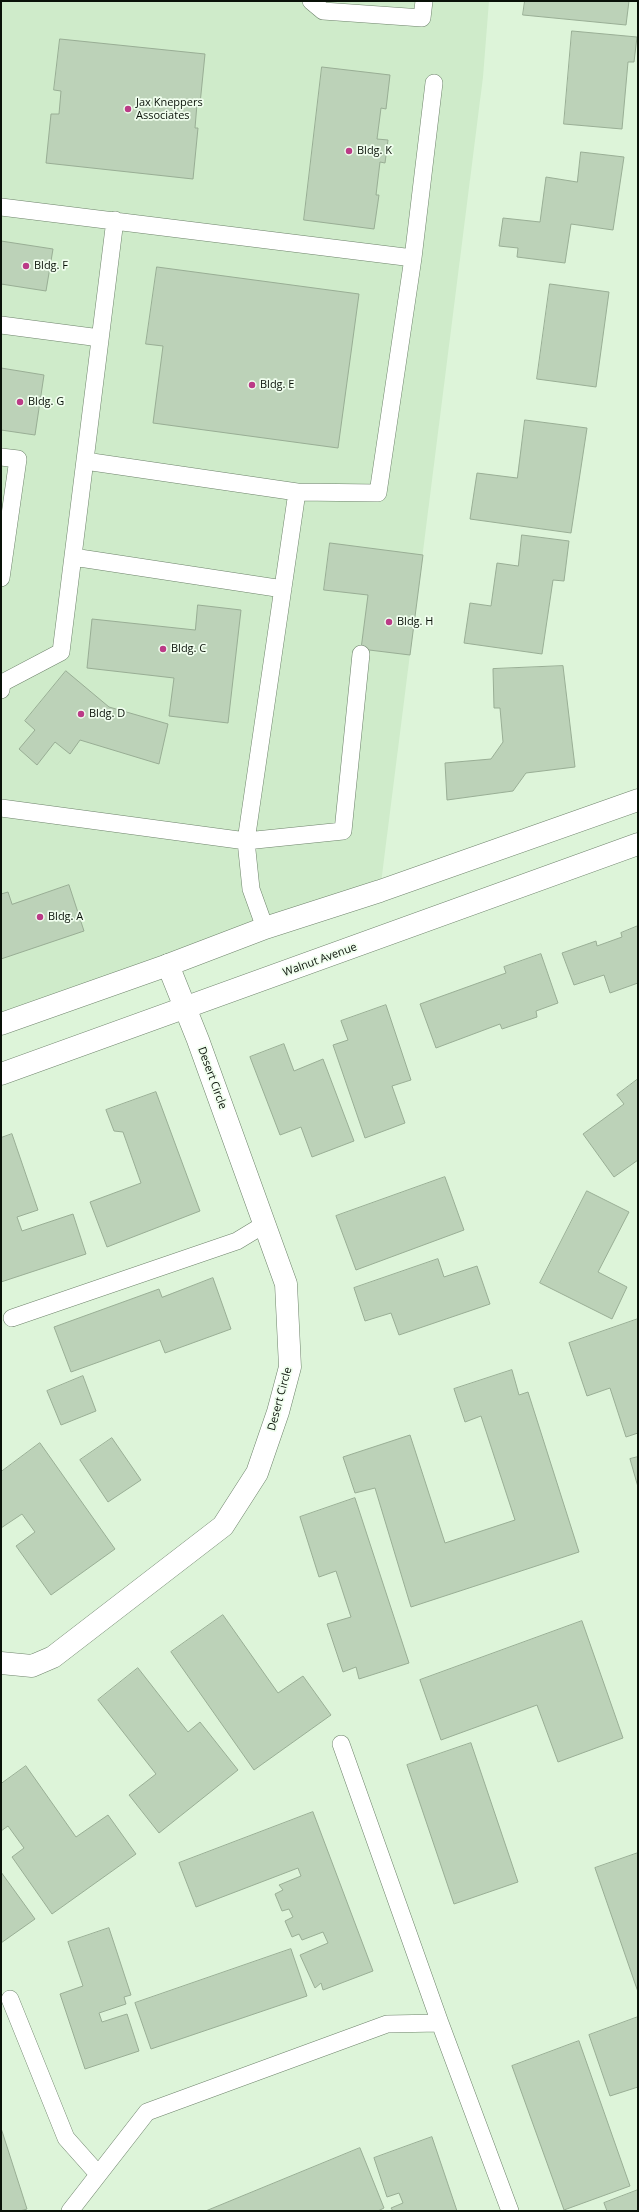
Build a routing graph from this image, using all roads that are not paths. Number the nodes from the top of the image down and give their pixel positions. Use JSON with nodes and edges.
{"nodes":[{"id":1,"x":311,"y":1,"type":"edge"},
{"id":2,"x":424,"y":1,"type":"edge"},
{"id":3,"x":434,"y":82,"type":"dead end"},
{"id":4,"x":1,"y":206,"type":"edge"},
{"id":5,"x":115,"y":220,"type":"junction"},
{"id":6,"x":413,"y":258,"type":"junction"},
{"id":7,"x":1,"y":325,"type":"edge"},
{"id":8,"x":100,"y":338,"type":"junction"},
{"id":9,"x":1,"y":457,"type":"edge"},
{"id":10,"x":85,"y":461,"type":"junction"},
{"id":11,"x":298,"y":492,"type":"junction"},
{"id":12,"x":73,"y":557,"type":"junction"},
{"id":13,"x":1,"y":578,"type":"edge"},
{"id":14,"x":283,"y":589,"type":"junction"},
{"id":15,"x":361,"y":654,"type":"dead end"},
{"id":16,"x":1,"y":690,"type":"edge"},
{"id":17,"x":638,"y":800,"type":"edge"},
{"id":18,"x":1,"y":808,"type":"edge"},
{"id":19,"x":246,"y":841,"type":"junction"},
{"id":20,"x":638,"y":844,"type":"edge"},
{"id":21,"x":266,"y":928,"type":"junction"},
{"id":22,"x":168,"y":965,"type":"junction"},
{"id":23,"x":185,"y":1009,"type":"junction"},
{"id":24,"x":1,"y":1024,"type":"edge"},
{"id":25,"x":1,"y":1074,"type":"edge"},
{"id":26,"x":265,"y":1224,"type":"junction"},
{"id":27,"x":12,"y":1318,"type":"dead end"},
{"id":28,"x":1,"y":1663,"type":"edge"},
{"id":29,"x":341,"y":1744,"type":"dead end"},
{"id":30,"x":10,"y":1999,"type":"dead end"},
{"id":31,"x":440,"y":2022,"type":"junction"},
{"id":32,"x":98,"y":2174,"type":"junction"},
{"id":33,"x":70,"y":2211,"type":"edge"},
{"id":34,"x":510,"y":2211,"type":"edge"}],
"edges":[{"from":1,"to":2,"type":"lane"},
{"from":3,"to":6,"type":"lane"},
{"from":4,"to":5,"type":"lane"},
{"from":5,"to":6,"type":"lane"},
{"from":5,"to":8,"type":"lane"},
{"from":6,"to":11,"type":"lane"},
{"from":7,"to":8,"type":"lane"},
{"from":8,"to":10,"type":"lane"},
{"from":9,"to":13,"type":"lane"},
{"from":10,"to":11,"type":"lane"},
{"from":10,"to":12,"type":"lane"},
{"from":11,"to":14,"type":"lane"},
{"from":12,"to":14,"type":"lane"},
{"from":12,"to":16,"type":"lane"},
{"from":14,"to":19,"type":"lane"},
{"from":15,"to":19,"type":"lane"},
{"from":17,"to":21,"type":"street"},
{"from":18,"to":19,"type":"lane"},
{"from":19,"to":21,"type":"lane"},
{"from":20,"to":23,"type":"street","name":"Walnut Avenue"},
{"from":21,"to":22,"type":"street"},
{"from":22,"to":23,"type":"street","name":"Desert Circle"},
{"from":22,"to":24,"type":"street"},
{"from":23,"to":25,"type":"street","name":"Walnut Avenue"},
{"from":23,"to":26,"type":"street","name":"Desert Circle"},
{"from":26,"to":27,"type":"lane"},
{"from":26,"to":28,"type":"street","name":"Desert Circle"},
{"from":29,"to":31,"type":"lane"},
{"from":30,"to":32,"type":"lane"},
{"from":31,"to":32,"type":"lane"},
{"from":31,"to":34,"type":"lane"},
{"from":32,"to":33,"type":"lane"}]}
